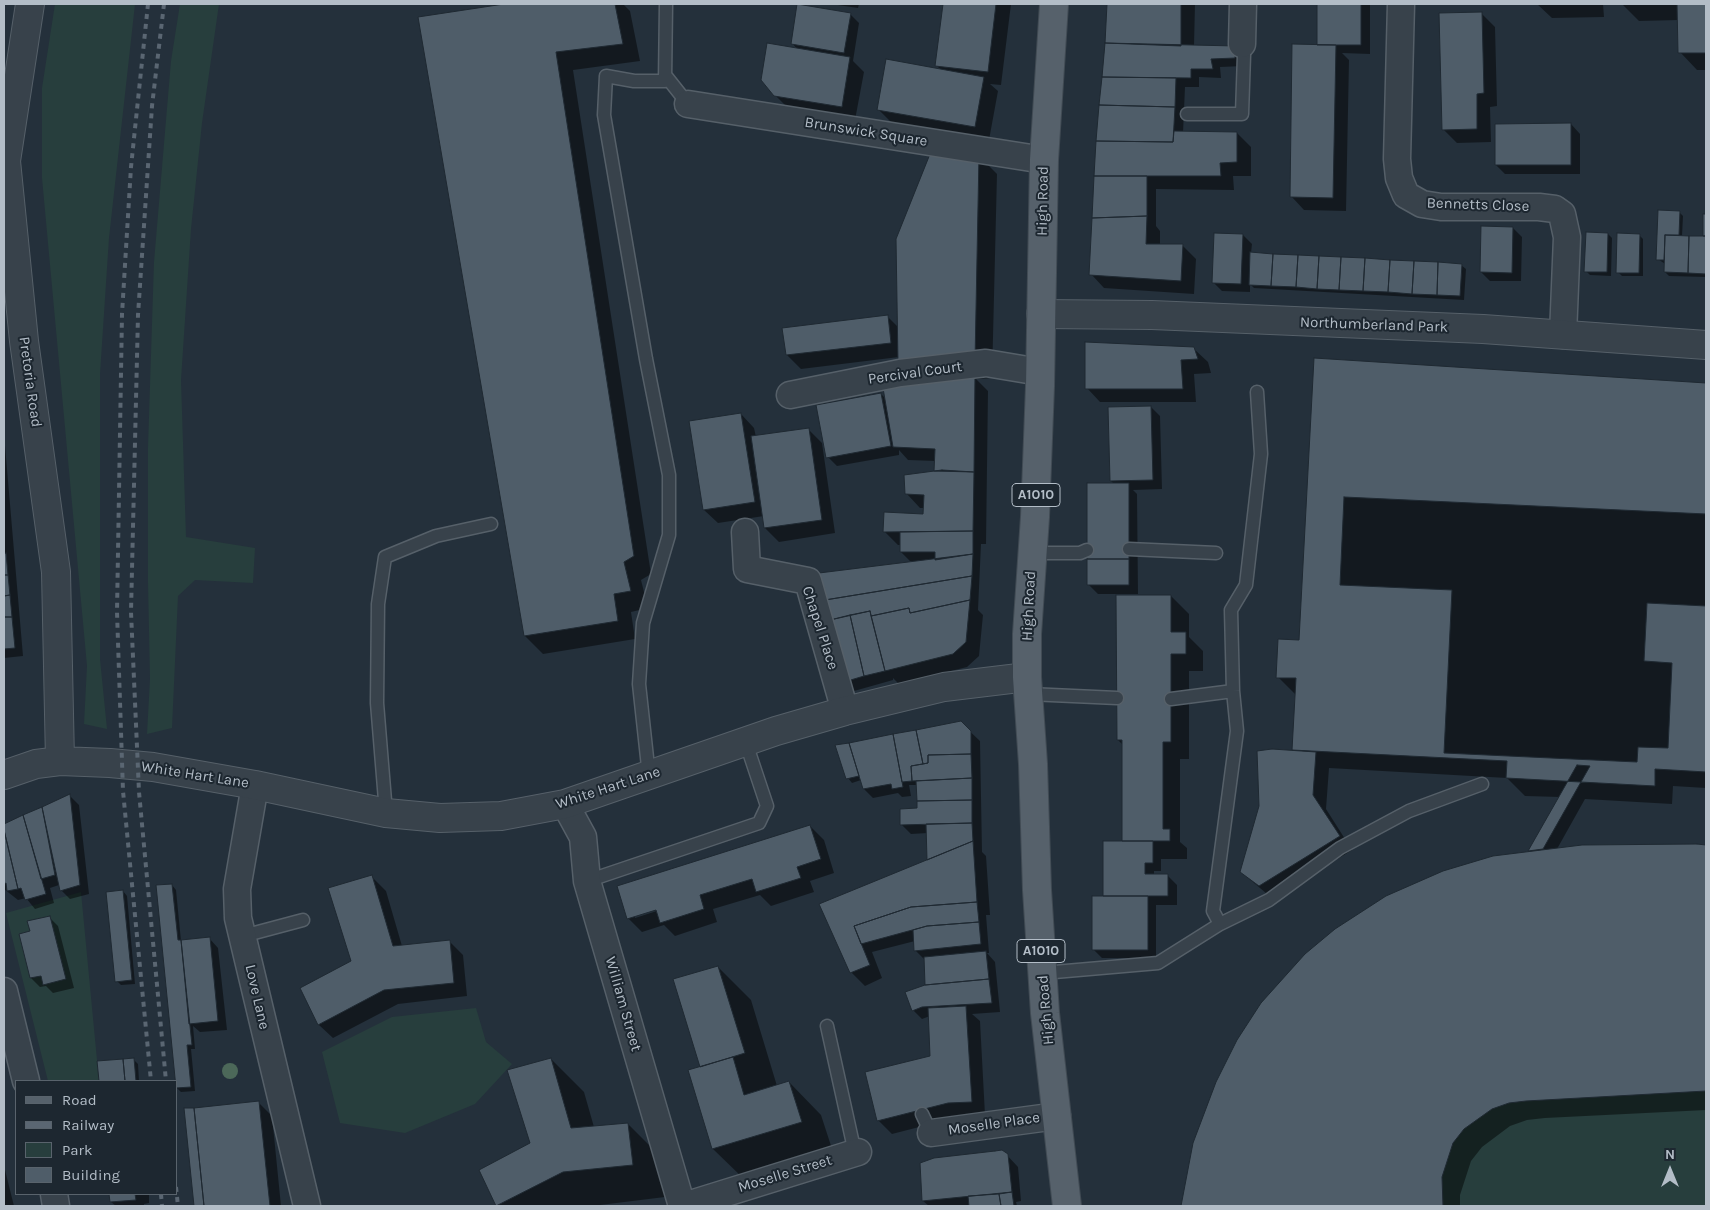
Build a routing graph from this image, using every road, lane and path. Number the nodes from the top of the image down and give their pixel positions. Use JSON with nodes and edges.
{"nodes":[{"id":1,"x":30,"y":4,"type":"edge"},
{"id":2,"x":666,"y":4,"type":"edge"},
{"id":3,"x":1054,"y":4,"type":"edge"},
{"id":4,"x":1243,"y":4,"type":"edge"},
{"id":5,"x":1401,"y":4,"type":"edge"},
{"id":6,"x":1242,"y":44,"type":"joint"},
{"id":7,"x":665,"y":75,"type":"junction"},
{"id":8,"x":688,"y":104,"type":"joint"},
{"id":9,"x":1187,"y":114,"type":"dead end"},
{"id":10,"x":1044,"y":160,"type":"junction"},
{"id":11,"x":7,"y":200,"type":"edge"},
{"id":12,"x":1041,"y":314,"type":"junction"},
{"id":13,"x":1563,"y":335,"type":"junction"},
{"id":14,"x":1706,"y":344,"type":"edge"},
{"id":15,"x":1040,"y":372,"type":"junction"},
{"id":16,"x":1257,"y":392,"type":"dead end"},
{"id":17,"x":790,"y":395,"type":"dead end"},
{"id":18,"x":491,"y":524,"type":"dead end"},
{"id":19,"x":745,"y":532,"type":"dead end"},
{"id":20,"x":1129,"y":549,"type":"dead end"},
{"id":21,"x":1086,"y":550,"type":"dead end"},
{"id":22,"x":1032,"y":553,"type":"junction"},
{"id":23,"x":1216,"y":553,"type":"dead end"},
{"id":24,"x":1028,"y":686,"type":"junction"},
{"id":25,"x":1233,"y":691,"type":"junction"},
{"id":26,"x":1116,"y":698,"type":"dead end"},
{"id":27,"x":1171,"y":699,"type":"dead end"},
{"id":28,"x":846,"y":711,"type":"junction"},
{"id":29,"x":746,"y":742,"type":"junction"},
{"id":30,"x":60,"y":761,"type":"junction"},
{"id":31,"x":4,"y":775,"type":"edge"},
{"id":32,"x":649,"y":776,"type":"junction"},
{"id":33,"x":1482,"y":784,"type":"dead end"},
{"id":34,"x":255,"y":785,"type":"junction"},
{"id":35,"x":565,"y":804,"type":"junction"},
{"id":36,"x":386,"y":813,"type":"junction"},
{"id":37,"x":587,"y":881,"type":"junction"},
{"id":38,"x":303,"y":920,"type":"dead end"},
{"id":39,"x":1220,"y":924,"type":"junction"},
{"id":40,"x":243,"y":936,"type":"junction"},
{"id":41,"x":1042,"y":973,"type":"junction"},
{"id":42,"x":4,"y":990,"type":"edge"},
{"id":43,"x":827,"y":1026,"type":"dead end"},
{"id":44,"x":26,"y":1080,"type":"edge"},
{"id":45,"x":1057,"y":1116,"type":"junction"},
{"id":46,"x":927,"y":1123,"type":"dead end"},
{"id":47,"x":856,"y":1152,"type":"joint"},
{"id":48,"x":307,"y":1206,"type":"edge"},
{"id":49,"x":683,"y":1206,"type":"edge"},
{"id":50,"x":1067,"y":1206,"type":"edge"}],
"edges":[{"from":1,"to":11,"type":"street","name":"Pretoria Road"},
{"from":2,"to":7,"type":"lane"},
{"from":3,"to":10,"type":"main road","name":"High Road","number":"A1010"},
{"from":4,"to":6,"type":"street"},
{"from":5,"to":13,"type":"street","name":"Bennetts Close"},
{"from":6,"to":9,"type":"lane"},
{"from":7,"to":8,"type":"lane"},
{"from":7,"to":32,"type":"lane"},
{"from":8,"to":10,"type":"street","name":"Brunswick Square"},
{"from":10,"to":12,"type":"main road","name":"High Road","number":"A1010"},
{"from":11,"to":30,"type":"street","name":"Pretoria Road"},
{"from":12,"to":13,"type":"street","name":"Northumberland Park"},
{"from":12,"to":15,"type":"main road","name":"High Road","number":"A1010"},
{"from":13,"to":14,"type":"street","name":"Northumberland Park"},
{"from":15,"to":17,"type":"street","name":"Percival Court"},
{"from":15,"to":22,"type":"main road","name":"High Road","number":"A1010"},
{"from":16,"to":25,"type":"lane"},
{"from":18,"to":36,"type":"lane"},
{"from":19,"to":28,"type":"street","name":"Chapel Place"},
{"from":20,"to":23,"type":"lane"},
{"from":21,"to":22,"type":"lane"},
{"from":22,"to":24,"type":"main road","name":"High Road","number":"A1010"},
{"from":24,"to":26,"type":"lane"},
{"from":24,"to":28,"type":"street","name":"White Hart Lane"},
{"from":24,"to":41,"type":"main road","name":"High Road","number":"A1010"},
{"from":25,"to":27,"type":"lane"},
{"from":25,"to":39,"type":"lane"},
{"from":28,"to":29,"type":"street","name":"White Hart Lane"},
{"from":29,"to":32,"type":"street","name":"White Hart Lane"},
{"from":29,"to":37,"type":"lane"},
{"from":30,"to":31,"type":"street","name":"White Hart Lane"},
{"from":30,"to":34,"type":"street","name":"White Hart Lane"},
{"from":32,"to":35,"type":"street","name":"White Hart Lane"},
{"from":33,"to":39,"type":"lane"},
{"from":34,"to":36,"type":"street","name":"White Hart Lane"},
{"from":34,"to":40,"type":"street","name":"Love Lane"},
{"from":35,"to":36,"type":"street","name":"White Hart Lane"},
{"from":35,"to":37,"type":"street","name":"William Street"},
{"from":37,"to":49,"type":"street","name":"William Street"},
{"from":38,"to":40,"type":"lane"},
{"from":39,"to":41,"type":"lane"},
{"from":40,"to":48,"type":"street","name":"Love Lane"},
{"from":41,"to":45,"type":"main road","name":"High Road","number":"A1010"},
{"from":42,"to":44,"type":"street"},
{"from":43,"to":47,"type":"lane"},
{"from":45,"to":46,"type":"street","name":"Moselle Place"},
{"from":45,"to":50,"type":"main road","name":"High Road","number":"A1010"},
{"from":47,"to":49,"type":"street","name":"Moselle Street"}]}
